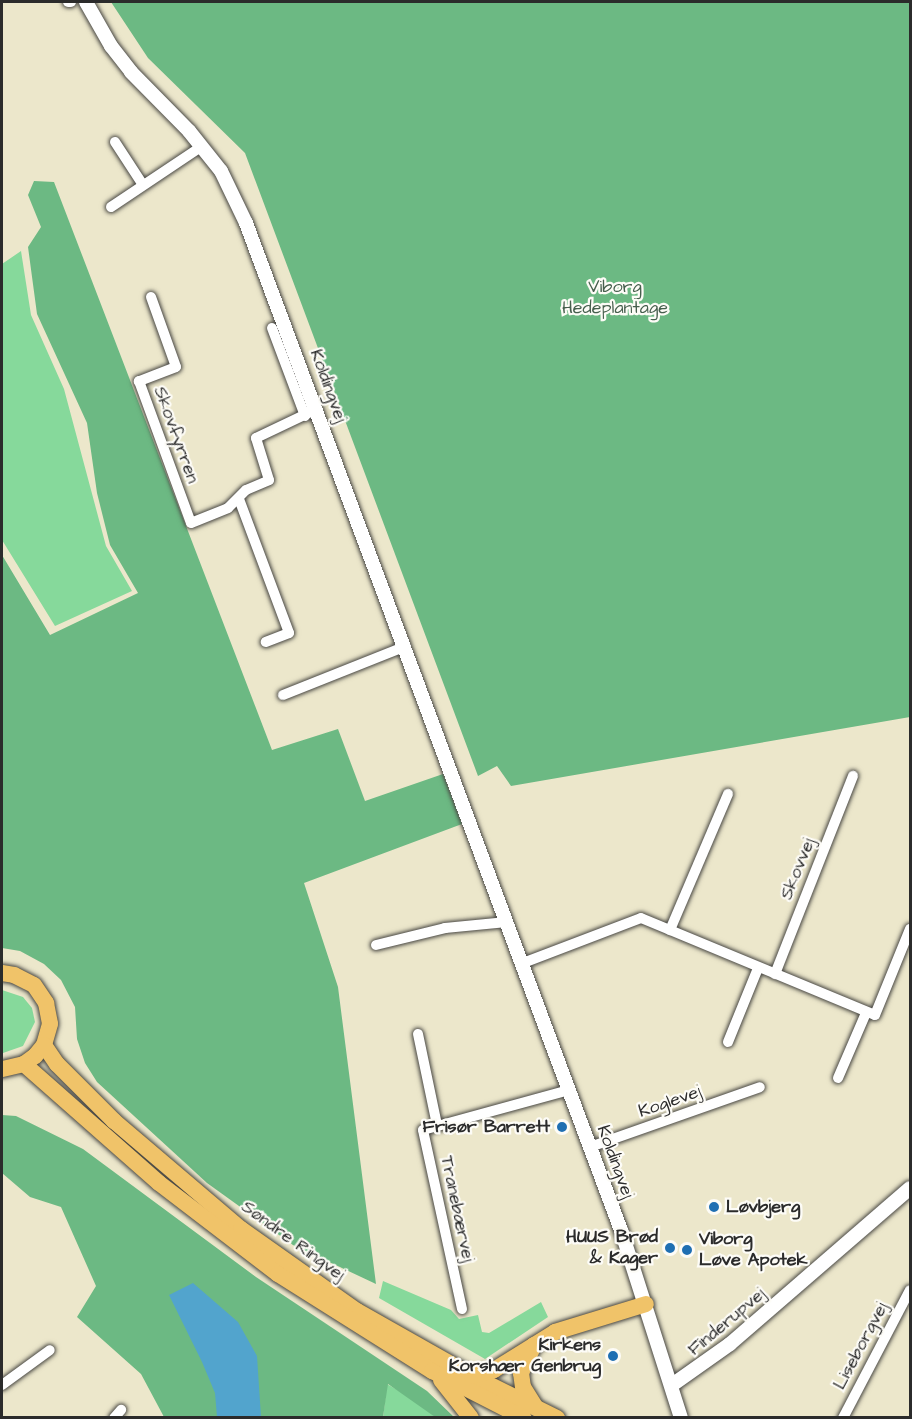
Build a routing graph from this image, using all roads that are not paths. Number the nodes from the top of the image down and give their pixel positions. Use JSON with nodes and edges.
{"nodes":[{"id":1,"x":86,"y":2,"type":"edge"},
{"id":2,"x":115,"y":142,"type":"dead end"},
{"id":3,"x":202,"y":146,"type":"junction"},
{"id":4,"x":143,"y":185,"type":"junction"},
{"id":5,"x":111,"y":207,"type":"dead end"},
{"id":6,"x":151,"y":297,"type":"dead end"},
{"id":7,"x":272,"y":328,"type":"dead end"},
{"id":8,"x":311,"y":413,"type":"junction"},
{"id":9,"x":238,"y":499,"type":"junction"},
{"id":10,"x":266,"y":642,"type":"dead end"},
{"id":11,"x":406,"y":646,"type":"junction"},
{"id":12,"x":283,"y":695,"type":"dead end"},
{"id":13,"x":853,"y":776,"type":"dead end"},
{"id":14,"x":728,"y":794,"type":"dead end"},
{"id":15,"x":507,"y":922,"type":"junction"},
{"id":16,"x":910,"y":929,"type":"edge"},
{"id":17,"x":670,"y":930,"type":"junction"},
{"id":18,"x":376,"y":945,"type":"dead end"},
{"id":19,"x":523,"y":963,"type":"junction"},
{"id":20,"x":758,"y":968,"type":"junction"},
{"id":21,"x":2,"y":973,"type":"edge"},
{"id":22,"x":774,"y":974,"type":"junction"},
{"id":23,"x":866,"y":1013,"type":"junction"},
{"id":24,"x":418,"y":1034,"type":"dead end"},
{"id":25,"x":728,"y":1042,"type":"dead end"},
{"id":26,"x":44,"y":1045,"type":"junction"},
{"id":27,"x":24,"y":1064,"type":"junction"},
{"id":28,"x":2,"y":1069,"type":"edge"},
{"id":29,"x":838,"y":1078,"type":"dead end"},
{"id":30,"x":760,"y":1087,"type":"dead end"},
{"id":31,"x":569,"y":1090,"type":"junction"},
{"id":32,"x":437,"y":1125,"type":"junction"},
{"id":33,"x":590,"y":1147,"type":"junction"},
{"id":34,"x":910,"y":1188,"type":"edge"},
{"id":35,"x":910,"y":1290,"type":"edge"},
{"id":36,"x":646,"y":1305,"type":"junction"},
{"id":37,"x":462,"y":1309,"type":"dead end"},
{"id":38,"x":536,"y":1342,"type":"junction"},
{"id":39,"x":51,"y":1350,"type":"dead end"},
{"id":40,"x":432,"y":1371,"type":"junction"},
{"id":41,"x":472,"y":1376,"type":"junction"},
{"id":42,"x":2,"y":1384,"type":"edge"},
{"id":43,"x":672,"y":1385,"type":"junction"},
{"id":44,"x":530,"y":1413,"type":"edge"},
{"id":45,"x":471,"y":1418,"type":"edge"},
{"id":46,"x":557,"y":1418,"type":"edge"},
{"id":47,"x":681,"y":1418,"type":"edge"},
{"id":48,"x":843,"y":1418,"type":"edge"}],
"edges":[{"from":1,"to":3,"type":"street","name":"Koldingvej"},
{"from":2,"to":4,"type":"street"},
{"from":3,"to":4,"type":"street"},
{"from":3,"to":8,"type":"street","name":"Koldingvej"},
{"from":4,"to":5,"type":"street"},
{"from":6,"to":9,"type":"street","name":"Skovfyrren"},
{"from":7,"to":8,"type":"street"},
{"from":8,"to":9,"type":"street","name":"Skovfyrren"},
{"from":8,"to":11,"type":"street","name":"Koldingvej"},
{"from":9,"to":10,"type":"street"},
{"from":11,"to":12,"type":"street"},
{"from":11,"to":15,"type":"street","name":"Koldingvej"},
{"from":13,"to":22,"type":"street","name":"Skovvej"},
{"from":14,"to":17,"type":"street"},
{"from":15,"to":18,"type":"street"},
{"from":15,"to":19,"type":"street","name":"Koldingvej"},
{"from":16,"to":23,"type":"street"},
{"from":17,"to":19,"type":"street"},
{"from":17,"to":20,"type":"street"},
{"from":19,"to":31,"type":"street","name":"Koldingvej"},
{"from":20,"to":22,"type":"street"},
{"from":20,"to":25,"type":"street"},
{"from":21,"to":26,"type":"main road"},
{"from":22,"to":23,"type":"street"},
{"from":23,"to":29,"type":"street"},
{"from":24,"to":32,"type":"street"},
{"from":26,"to":27,"type":"main road"},
{"from":26,"to":41,"type":"main road","name":"Søndre Ringvej"},
{"from":27,"to":28,"type":"main road"},
{"from":27,"to":40,"type":"main road","name":"Søndre Ringvej"},
{"from":30,"to":33,"type":"street","name":"Koglevej"},
{"from":31,"to":32,"type":"street"},
{"from":31,"to":33,"type":"street","name":"Koldingvej"},
{"from":32,"to":37,"type":"street","name":"Tranebærvej"},
{"from":33,"to":36,"type":"street","name":"Koldingvej"},
{"from":34,"to":43,"type":"street","name":"Finderupvej"},
{"from":35,"to":48,"type":"street","name":"Liseborgvej"},
{"from":36,"to":38,"type":"main road"},
{"from":36,"to":43,"type":"street","name":"Koldingvej"},
{"from":38,"to":41,"type":"main road"},
{"from":38,"to":44,"type":"main road"},
{"from":39,"to":42,"type":"street"},
{"from":40,"to":44,"type":"main road","name":"Søndre Ringvej"},
{"from":40,"to":45,"type":"main road"},
{"from":41,"to":44,"type":"main road","name":"Søndre Ringvej"},
{"from":43,"to":47,"type":"street","name":"Koldingvej"},
{"from":44,"to":46,"type":"main road","name":"Søndre Ringvej"}]}
